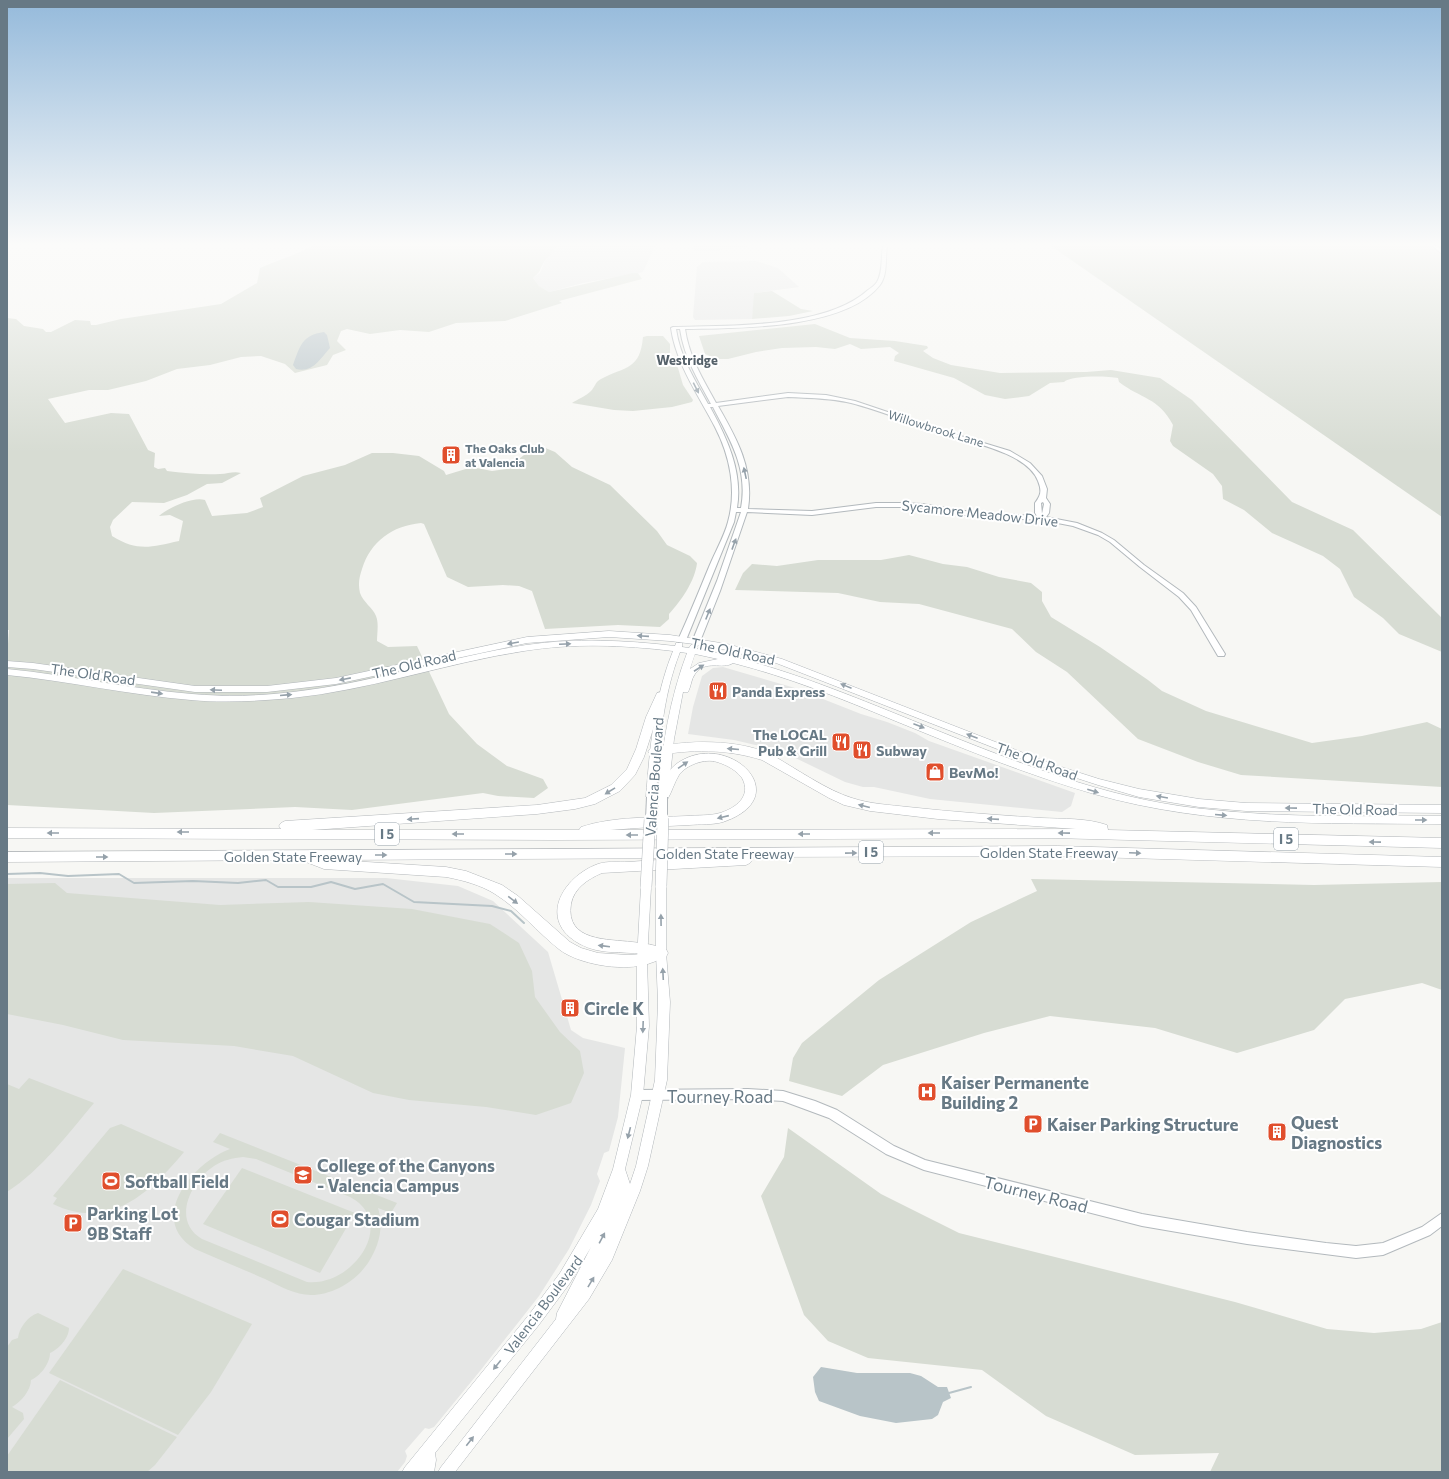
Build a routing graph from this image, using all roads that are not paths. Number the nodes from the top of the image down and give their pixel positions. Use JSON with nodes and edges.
{"nodes":[{"id":1,"x":817,"y":315,"type":"edge"},
{"id":2,"x":682,"y":328,"type":"junction"},
{"id":3,"x":716,"y":407,"type":"junction"},
{"id":4,"x":707,"y":408,"type":"junction"},
{"id":5,"x":734,"y":510,"type":"junction"},
{"id":6,"x":745,"y":511,"type":"junction"},
{"id":7,"x":1042,"y":518,"type":"junction"},
{"id":8,"x":682,"y":640,"type":"junction"},
{"id":9,"x":694,"y":646,"type":"junction"},
{"id":10,"x":678,"y":648,"type":"junction"},
{"id":11,"x":490,"y":651,"type":"junction"},
{"id":12,"x":1221,"y":654,"type":"dead end"},
{"id":13,"x":7,"y":664,"type":"edge"},
{"id":14,"x":771,"y":670,"type":"junction"},
{"id":15,"x":7,"y":672,"type":"edge"},
{"id":16,"x":661,"y":696,"type":"junction"},
{"id":17,"x":678,"y":700,"type":"junction"},
{"id":18,"x":669,"y":748,"type":"junction"},
{"id":19,"x":654,"y":752,"type":"junction"},
{"id":20,"x":663,"y":797,"type":"junction"},
{"id":21,"x":1442,"y":810,"type":"edge"},
{"id":22,"x":1442,"y":820,"type":"edge"},
{"id":23,"x":222,"y":832,"type":"junction"},
{"id":24,"x":7,"y":833,"type":"edge"},
{"id":25,"x":1131,"y":834,"type":"junction"},
{"id":26,"x":553,"y":835,"type":"junction"},
{"id":27,"x":1442,"y":843,"type":"edge"},
{"id":28,"x":827,"y":853,"type":"junction"},
{"id":29,"x":300,"y":856,"type":"junction"},
{"id":30,"x":7,"y":857,"type":"edge"},
{"id":31,"x":1442,"y":862,"type":"edge"},
{"id":32,"x":661,"y":953,"type":"junction"},
{"id":33,"x":643,"y":954,"type":"junction"},
{"id":34,"x":637,"y":1095,"type":"junction"},
{"id":35,"x":658,"y":1096,"type":"junction"},
{"id":36,"x":619,"y":1170,"type":"junction"},
{"id":37,"x":1442,"y":1219,"type":"edge"},
{"id":38,"x":553,"y":1335,"type":"junction"},
{"id":39,"x":427,"y":1451,"type":"junction"},
{"id":40,"x":410,"y":1472,"type":"edge"},
{"id":41,"x":426,"y":1472,"type":"edge"},
{"id":42,"x":446,"y":1472,"type":"edge"}],
"edges":[{"from":1,"to":2,"type":"street"},
{"from":2,"to":3,"type":"street","name":"Valencia Boulevard"},
{"from":2,"to":4,"type":"street","name":"Valencia Boulevard","one_way":true},
{"from":3,"to":4,"type":"street","name":"Willowbrook Lane"},
{"from":6,"to":3,"type":"street","name":"Valencia Boulevard","one_way":true},
{"from":3,"to":7,"type":"street","name":"Willowbrook Lane"},
{"from":4,"to":5,"type":"street","name":"Valencia Boulevard"},
{"from":5,"to":6,"type":"street","name":"Sycamore Meadow Drive"},
{"from":5,"to":8,"type":"street","name":"Valencia Boulevard"},
{"from":6,"to":7,"type":"street","name":"Sycamore Meadow Drive"},
{"from":9,"to":6,"type":"street","name":"Valencia Boulevard","one_way":true},
{"from":7,"to":12,"type":"street","name":"Sycamore Meadow Drive"},
{"from":8,"to":9,"type":"main road","name":"The Old Road"},
{"from":8,"to":10,"type":"main road","name":"Valencia Boulevard"},
{"from":8,"to":11,"type":"main road","name":"The Old Road","one_way":true},
{"from":9,"to":10,"type":"main road","name":"The Old Road"},
{"from":9,"to":14,"type":"main road","name":"The Old Road"},
{"from":9,"to":17,"type":"main road","name":"Valencia Boulevard"},
{"from":21,"to":9,"type":"main road","name":"The Old Road","one_way":true},
{"from":11,"to":10,"type":"main road","name":"The Old Road","one_way":true},
{"from":10,"to":16,"type":"main road","name":"Valencia Boulevard"},
{"from":11,"to":13,"type":"main road","name":"The Old Road","one_way":true},
{"from":15,"to":11,"type":"main road","name":"The Old Road","one_way":true},
{"from":17,"to":14,"type":"main road","one_way":true},
{"from":14,"to":22,"type":"main road","name":"The Old Road","one_way":true},
{"from":16,"to":19,"type":"main road","name":"Valencia Boulevard"},
{"from":16,"to":23,"type":"highway","one_way":true},
{"from":17,"to":18,"type":"main road","name":"Valencia Boulevard"},
{"from":18,"to":19,"type":"highway"},
{"from":18,"to":20,"type":"main road","name":"Valencia Boulevard"},
{"from":25,"to":18,"type":"highway","one_way":true},
{"from":19,"to":33,"type":"main road","name":"Valencia Boulevard","bridge":true},
{"from":20,"to":26,"type":"highway","one_way":true},
{"from":32,"to":20,"type":"main road","name":"Valencia Boulevard","one_way":true,"bridge":true},
{"from":23,"to":24,"type":"highway","name":"Golden State Freeway","number":"I 5","one_way":true},
{"from":26,"to":23,"type":"highway","name":"Golden State Freeway","number":"I 5","one_way":true},
{"from":25,"to":26,"type":"highway","name":"Golden State Freeway","number":"I 5","one_way":true},
{"from":27,"to":25,"type":"highway","name":"Golden State Freeway","number":"I 5","one_way":true},
{"from":29,"to":28,"type":"highway","name":"Golden State Freeway","number":"I 5","one_way":true},
{"from":28,"to":31,"type":"highway","name":"Golden State Freeway","number":"I 5","one_way":true},
{"from":33,"to":28,"type":"highway","one_way":true},
{"from":30,"to":29,"type":"highway","name":"Golden State Freeway","number":"I 5","one_way":true},
{"from":29,"to":33,"type":"highway","one_way":true},
{"from":32,"to":33,"type":"highway"},
{"from":35,"to":32,"type":"main road","name":"Valencia Boulevard","one_way":true},
{"from":33,"to":34,"type":"main road","name":"Valencia Boulevard","one_way":true},
{"from":34,"to":35,"type":"street","name":"Tourney Road"},
{"from":34,"to":36,"type":"main road","name":"Valencia Boulevard","one_way":true},
{"from":35,"to":37,"type":"street","name":"Tourney Road"},
{"from":38,"to":35,"type":"main road","name":"Valencia Boulevard","one_way":true},
{"from":38,"to":36,"type":"main road","one_way":true},
{"from":36,"to":39,"type":"main road","name":"Valencia Boulevard","one_way":true},
{"from":42,"to":38,"type":"main road","name":"Valencia Boulevard","one_way":true},
{"from":39,"to":40,"type":"main road","name":"Valencia Boulevard"},
{"from":39,"to":41,"type":"main road"}]}
